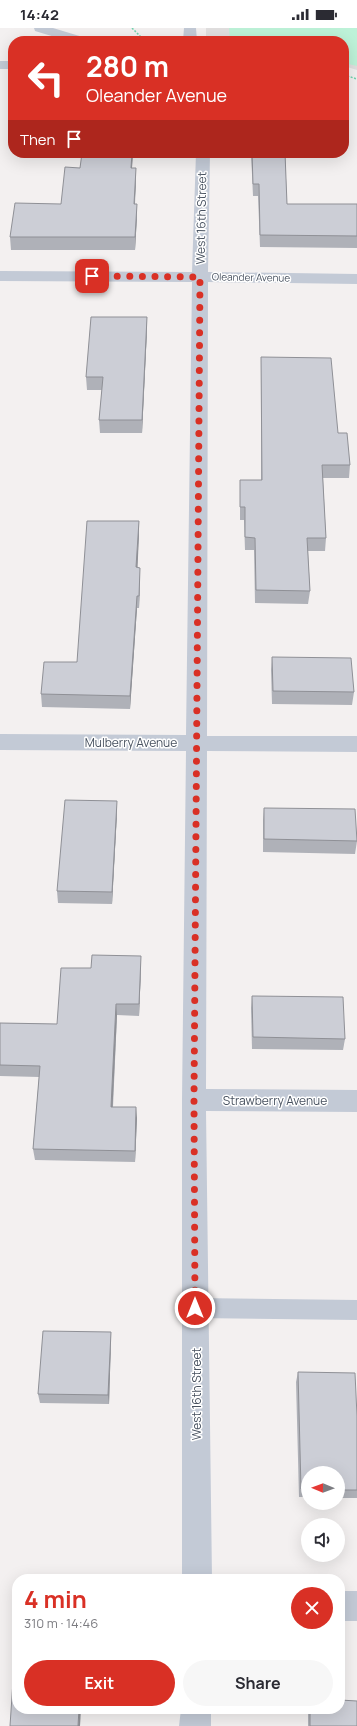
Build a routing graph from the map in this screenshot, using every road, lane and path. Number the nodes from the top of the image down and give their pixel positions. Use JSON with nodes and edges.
{"nodes":[{"id":1,"x":40,"y":28,"type":"edge"},
{"id":2,"x":132,"y":28,"type":"edge"},
{"id":3,"x":65,"y":36,"type":"edge"},
{"id":4,"x":140,"y":36,"type":"edge"},
{"id":5,"x":203,"y":158,"type":"edge"},
{"id":6,"x":0,"y":276,"type":"edge"},
{"id":7,"x":200,"y":277,"type":"junction"},
{"id":8,"x":357,"y":279,"type":"edge"},
{"id":9,"x":0,"y":742,"type":"edge"},
{"id":10,"x":197,"y":742,"type":"junction"},
{"id":11,"x":357,"y":744,"type":"edge"},
{"id":12,"x":194,"y":1100,"type":"junction"},
{"id":13,"x":357,"y":1101,"type":"edge"},
{"id":14,"x":195,"y":1308,"type":"junction"},
{"id":15,"x":357,"y":1310,"type":"edge"},
{"id":16,"x":197,"y":1574,"type":"edge"},
{"id":17,"x":345,"y":1606,"type":"edge"},
{"id":18,"x":357,"y":1606,"type":"edge"},
{"id":19,"x":196,"y":1714,"type":"edge"},
{"id":20,"x":195,"y":1726,"type":"edge"}],
"edges":[{"from":1,"to":3,"type":"street"},
{"from":2,"to":4,"type":"path"},
{"from":5,"to":7,"type":"street","name":"West 16th Street"},
{"from":6,"to":7,"type":"street","name":"Oleander Avenue"},
{"from":7,"to":8,"type":"street","name":"Oleander Avenue"},
{"from":7,"to":10,"type":"street","name":"West 16th Street"},
{"from":9,"to":10,"type":"street","name":"Mulberry Avenue"},
{"from":10,"to":11,"type":"street","name":"Mulberry Avenue"},
{"from":10,"to":12,"type":"street","name":"West 16th Street"},
{"from":12,"to":13,"type":"street","name":"Strawberry Avenue"},
{"from":12,"to":14,"type":"street","name":"West 16th Street"},
{"from":14,"to":15,"type":"lane"},
{"from":14,"to":16,"type":"street","name":"West 16th Street"},
{"from":17,"to":18,"type":"street"},
{"from":19,"to":20,"type":"street"}]}
